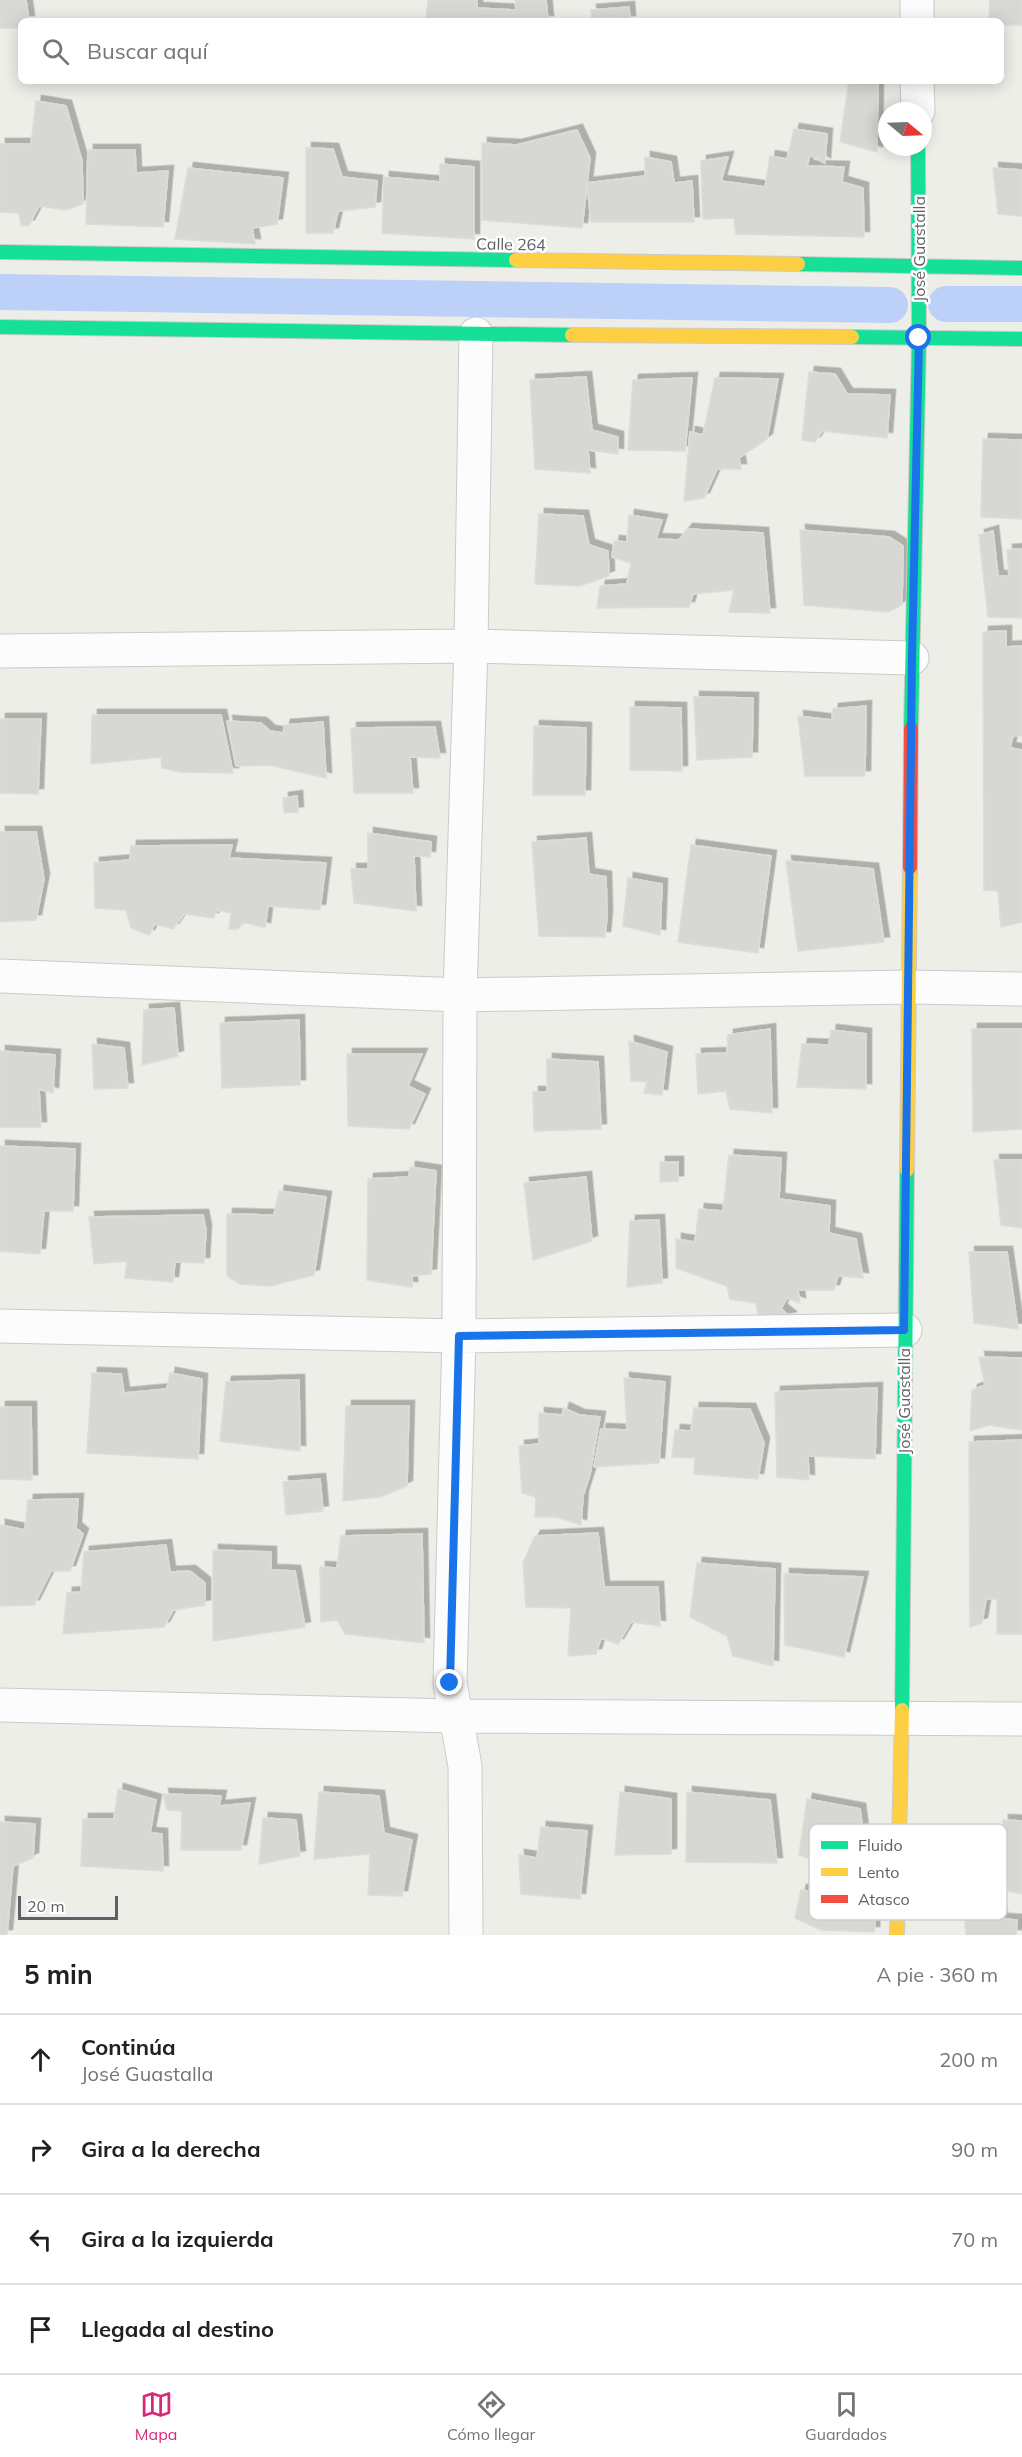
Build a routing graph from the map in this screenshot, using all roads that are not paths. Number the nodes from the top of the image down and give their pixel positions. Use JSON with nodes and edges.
{"nodes":[{"id":1,"x":917,"y":0,"type":"edge"},
{"id":2,"x":917,"y":18,"type":"edge"},
{"id":3,"x":917,"y":84,"type":"edge"},
{"id":4,"x":918,"y":102,"type":"edge"},
{"id":5,"x":918,"y":156,"type":"edge"},
{"id":6,"x":0,"y":252,"type":"edge"},
{"id":7,"x":919,"y":267,"type":"junction"},
{"id":8,"x":1022,"y":268,"type":"edge"},
{"id":9,"x":0,"y":327,"type":"edge"},
{"id":10,"x":476,"y":334,"type":"junction"},
{"id":11,"x":919,"y":338,"type":"junction"},
{"id":12,"x":1022,"y":339,"type":"edge"},
{"id":13,"x":471,"y":646,"type":"junction"},
{"id":14,"x":0,"y":651,"type":"edge"},
{"id":15,"x":912,"y":657,"type":"junction"},
{"id":16,"x":0,"y":976,"type":"edge"},
{"id":17,"x":909,"y":987,"type":"junction"},
{"id":18,"x":1022,"y":989,"type":"edge"},
{"id":19,"x":460,"y":995,"type":"junction"},
{"id":20,"x":0,"y":1326,"type":"edge"},
{"id":21,"x":904,"y":1330,"type":"junction"},
{"id":22,"x":459,"y":1336,"type":"junction"},
{"id":23,"x":0,"y":1705,"type":"edge"},
{"id":24,"x":455,"y":1716,"type":"junction"},
{"id":25,"x":1022,"y":1719,"type":"edge"},
{"id":26,"x":902,"y":1720,"type":"junction"},
{"id":27,"x":900,"y":1824,"type":"edge"},
{"id":28,"x":897,"y":1920,"type":"edge"},
{"id":29,"x":466,"y":1935,"type":"edge"},
{"id":30,"x":897,"y":1935,"type":"edge"}],
"edges":[{"from":1,"to":2,"type":"street"},
{"from":3,"to":4,"type":"street"},
{"from":5,"to":7,"type":"main road","name":"José Guastalla"},
{"from":6,"to":7,"type":"main road","name":"Calle 264"},
{"from":7,"to":8,"type":"main road","name":"Calle 264"},
{"from":7,"to":11,"type":"main road","name":"José Guastalla"},
{"from":9,"to":10,"type":"main road"},
{"from":10,"to":11,"type":"main road"},
{"from":10,"to":13,"type":"street"},
{"from":11,"to":12,"type":"main road"},
{"from":11,"to":15,"type":"main road","name":"José Guastalla"},
{"from":13,"to":14,"type":"street"},
{"from":13,"to":15,"type":"street"},
{"from":13,"to":19,"type":"street"},
{"from":15,"to":17,"type":"main road","name":"José Guastalla"},
{"from":16,"to":19,"type":"street"},
{"from":17,"to":18,"type":"street"},
{"from":17,"to":19,"type":"street"},
{"from":17,"to":21,"type":"main road","name":"José Guastalla"},
{"from":19,"to":22,"type":"street"},
{"from":20,"to":22,"type":"street"},
{"from":21,"to":22,"type":"street"},
{"from":21,"to":26,"type":"main road","name":"José Guastalla"},
{"from":22,"to":24,"type":"street"},
{"from":23,"to":24,"type":"street"},
{"from":24,"to":26,"type":"street"},
{"from":24,"to":29,"type":"street"},
{"from":25,"to":26,"type":"street"},
{"from":26,"to":27,"type":"main road","name":"José Guastalla"},
{"from":28,"to":30,"type":"main road","name":"José Guastalla"}]}
